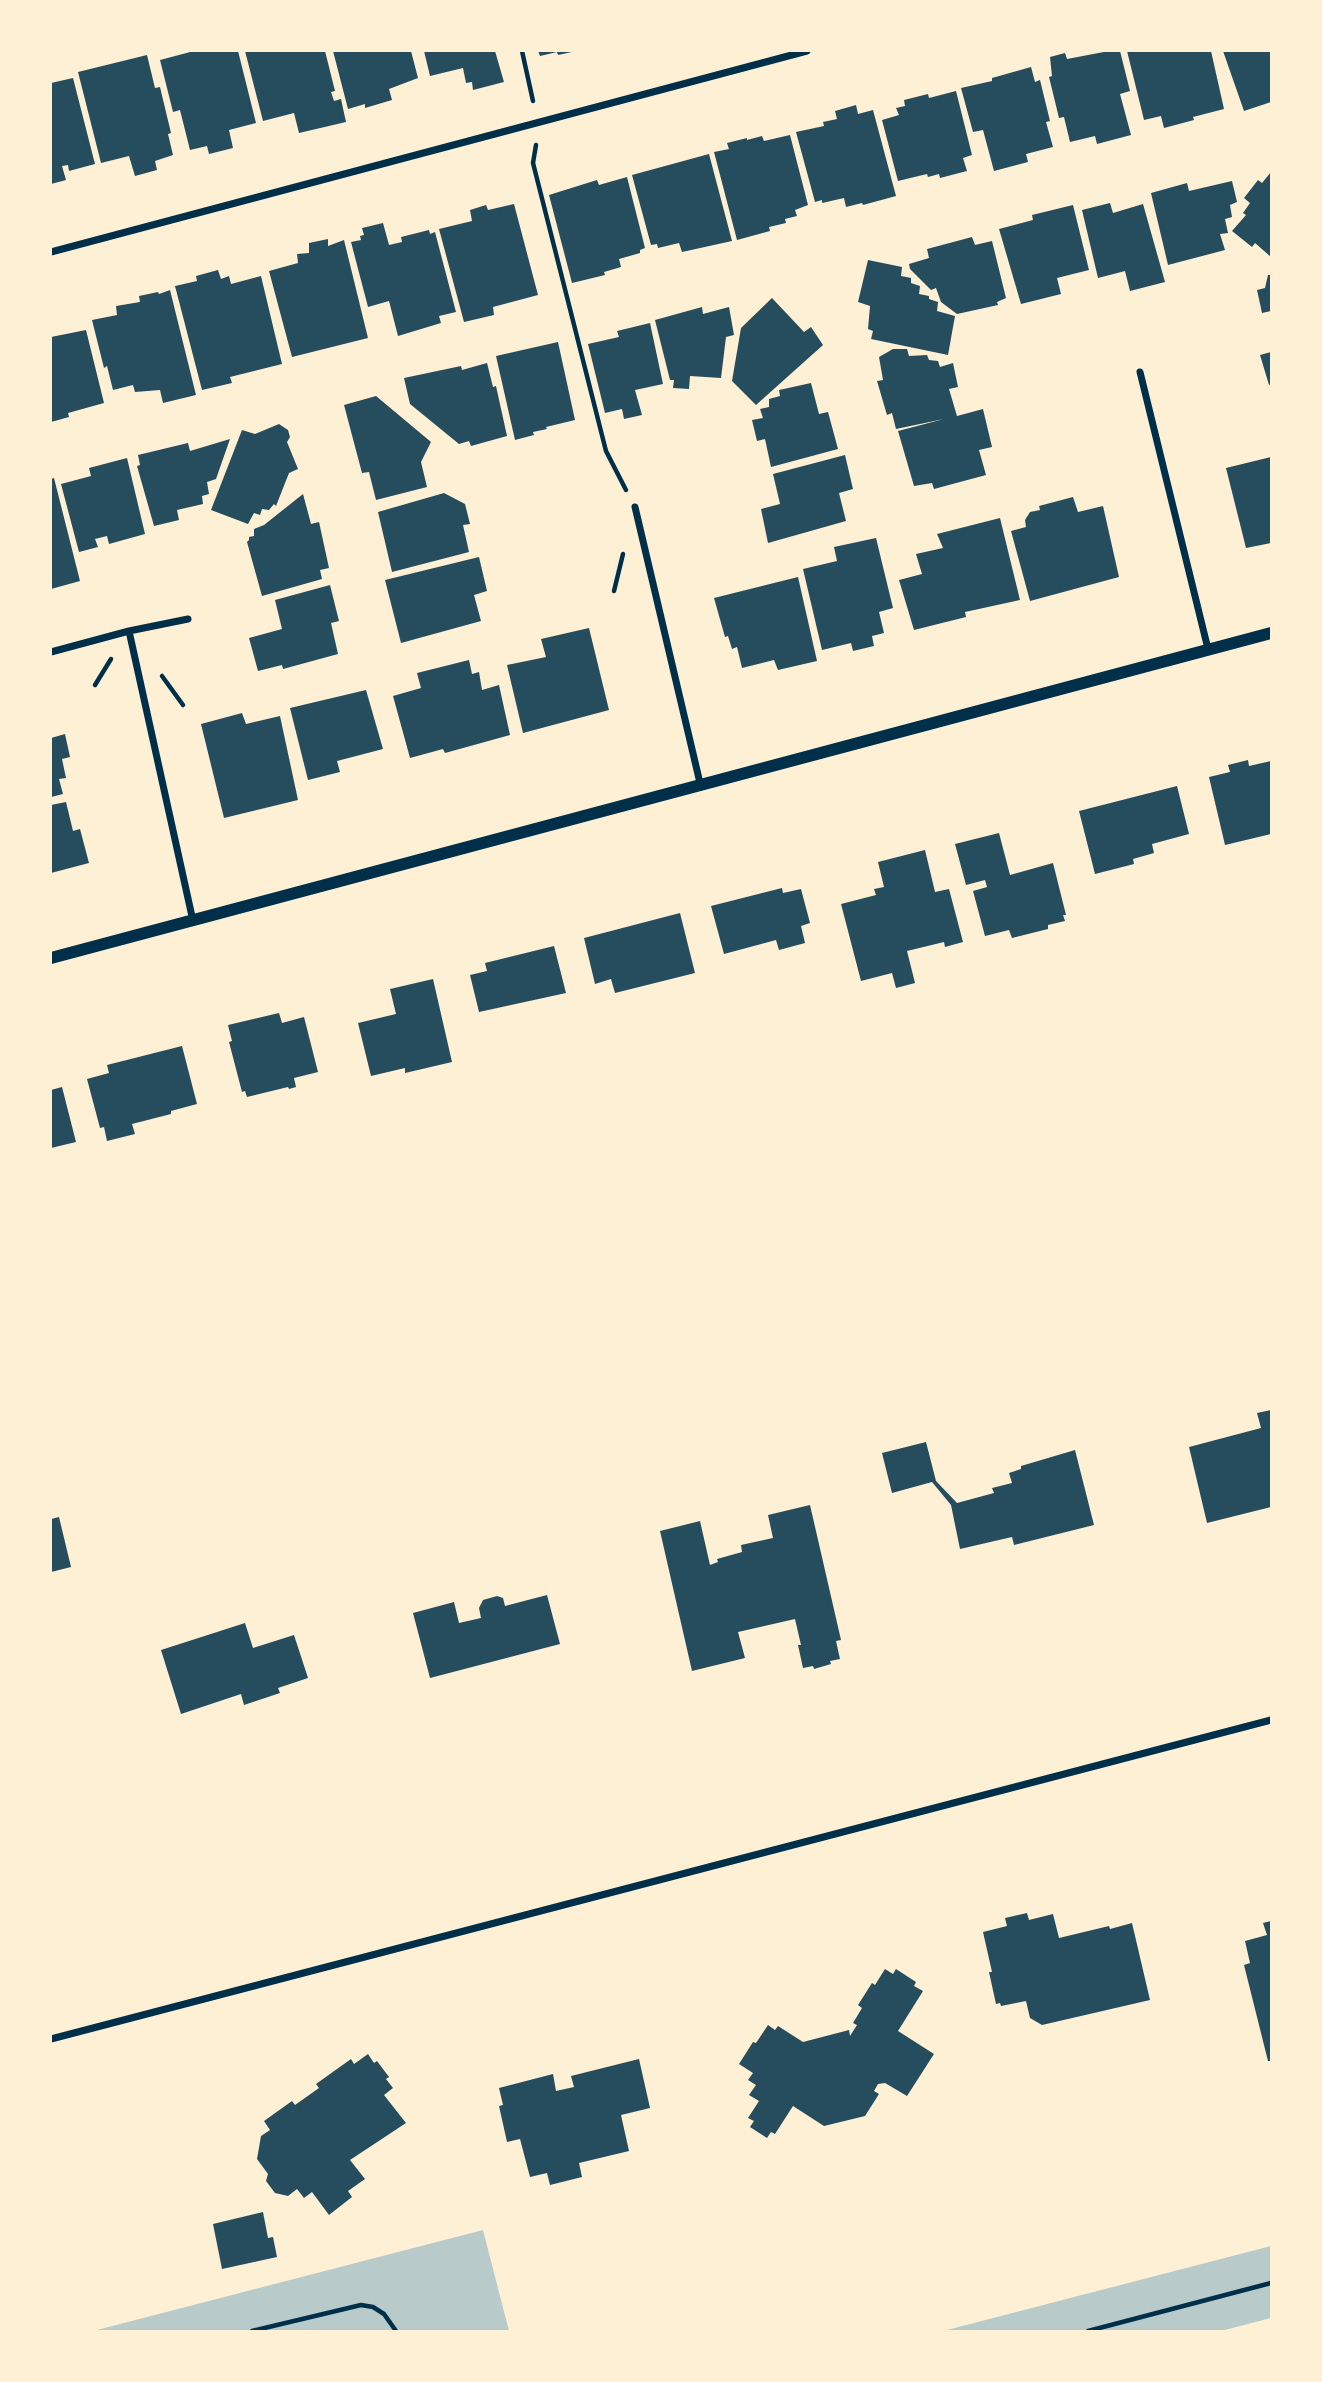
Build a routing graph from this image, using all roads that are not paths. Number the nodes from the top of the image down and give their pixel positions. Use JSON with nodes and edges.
{"nodes":[{"id":1,"x":807,"y":51,"type":"edge"},
{"id":2,"x":51,"y":252,"type":"edge"},
{"id":3,"x":1140,"y":372,"type":"dead end"},
{"id":4,"x":635,"y":507,"type":"road end"},
{"id":5,"x":188,"y":619,"type":"dead end"},
{"id":6,"x":129,"y":631,"type":"junction"},
{"id":7,"x":1271,"y":633,"type":"edge"},
{"id":8,"x":1208,"y":649,"type":"junction"},
{"id":9,"x":51,"y":652,"type":"edge"},
{"id":10,"x":700,"y":783,"type":"junction"},
{"id":11,"x":194,"y":922,"type":"junction"},
{"id":12,"x":51,"y":958,"type":"edge"},
{"id":13,"x":1271,"y":1720,"type":"edge"},
{"id":14,"x":51,"y":2039,"type":"edge"}],
"edges":[{"from":1,"to":2,"type":"street"},
{"from":3,"to":8,"type":"street"},
{"from":4,"to":10,"type":"street"},
{"from":5,"to":6,"type":"street"},
{"from":6,"to":9,"type":"street"},
{"from":6,"to":11,"type":"street"},
{"from":7,"to":8,"type":"street"},
{"from":8,"to":10,"type":"street"},
{"from":10,"to":11,"type":"street"},
{"from":11,"to":12,"type":"street"},
{"from":13,"to":14,"type":"street"}]}
